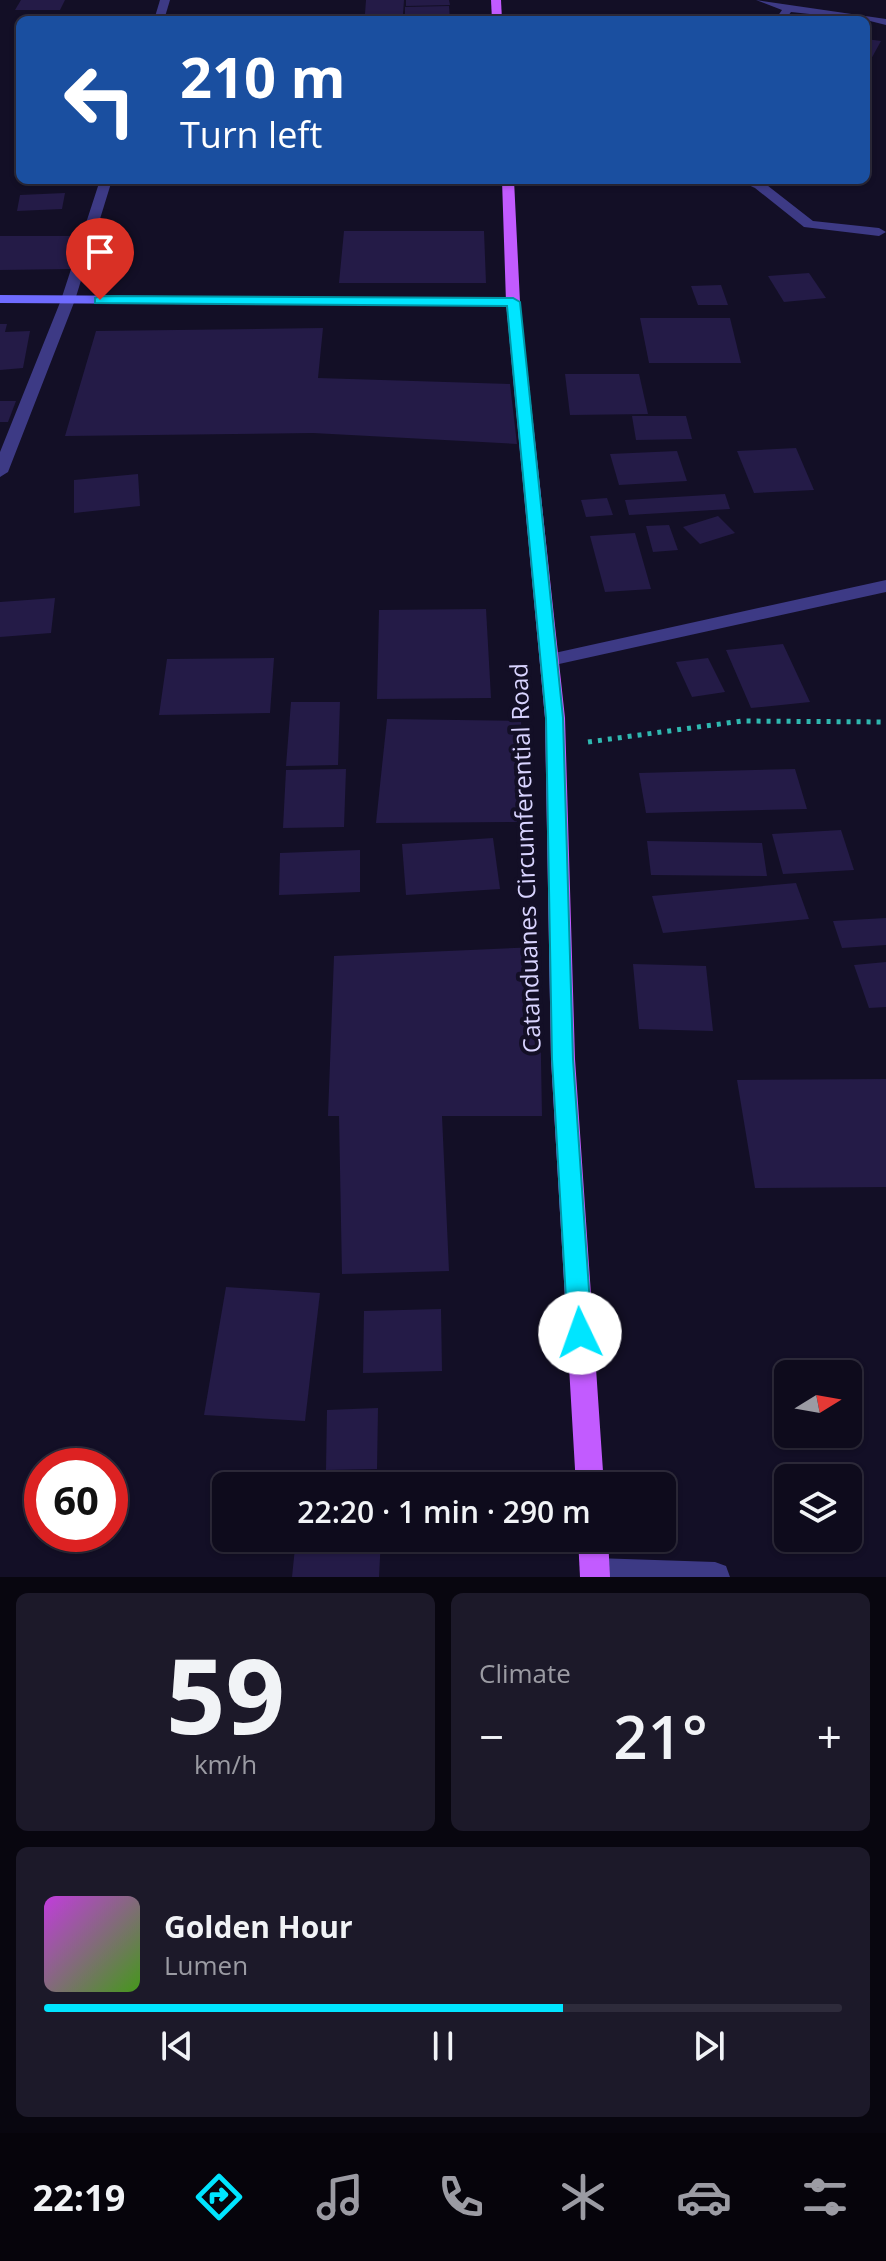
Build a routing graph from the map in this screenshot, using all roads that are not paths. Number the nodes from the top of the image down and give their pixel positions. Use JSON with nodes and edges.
{"nodes":[{"id":1,"x":761,"y":0,"type":"edge"},
{"id":2,"x":788,"y":9,"type":"junction"},
{"id":3,"x":783,"y":16,"type":"edge"},
{"id":4,"x":841,"y":16,"type":"edge"},
{"id":5,"x":105,"y":184,"type":"edge"},
{"id":6,"x":508,"y":184,"type":"edge"},
{"id":7,"x":756,"y":184,"type":"edge"},
{"id":8,"x":879,"y":232,"type":"dead end"},
{"id":9,"x":0,"y":299,"type":"edge"},
{"id":10,"x":68,"y":300,"type":"junction"},
{"id":11,"x":513,"y":302,"type":"junction"},
{"id":12,"x":0,"y":472,"type":"edge"},
{"id":13,"x":886,"y":586,"type":"edge"},
{"id":14,"x":550,"y":660,"type":"junction"},
{"id":15,"x":589,"y":1472,"type":"edge"},
{"id":16,"x":594,"y":1552,"type":"edge"},
{"id":17,"x":595,"y":1575,"type":"edge"},
{"id":18,"x":715,"y":1577,"type":"edge"}],
"edges":[{"from":1,"to":2,"type":"street"},
{"from":2,"to":3,"type":"street"},
{"from":2,"to":4,"type":"street"},
{"from":5,"to":10,"type":"street"},
{"from":6,"to":11,"type":"main road","name":"Catanduanes Circumferential Road"},
{"from":7,"to":8,"type":"street"},
{"from":9,"to":10,"type":"street"},
{"from":10,"to":11,"type":"street"},
{"from":10,"to":12,"type":"street"},
{"from":11,"to":14,"type":"main road","name":"Catanduanes Circumferential Road"},
{"from":13,"to":14,"type":"street"},
{"from":14,"to":15,"type":"main road","name":"Catanduanes Circumferential Road"},
{"from":16,"to":17,"type":"main road"},
{"from":17,"to":18,"type":"street"}]}
